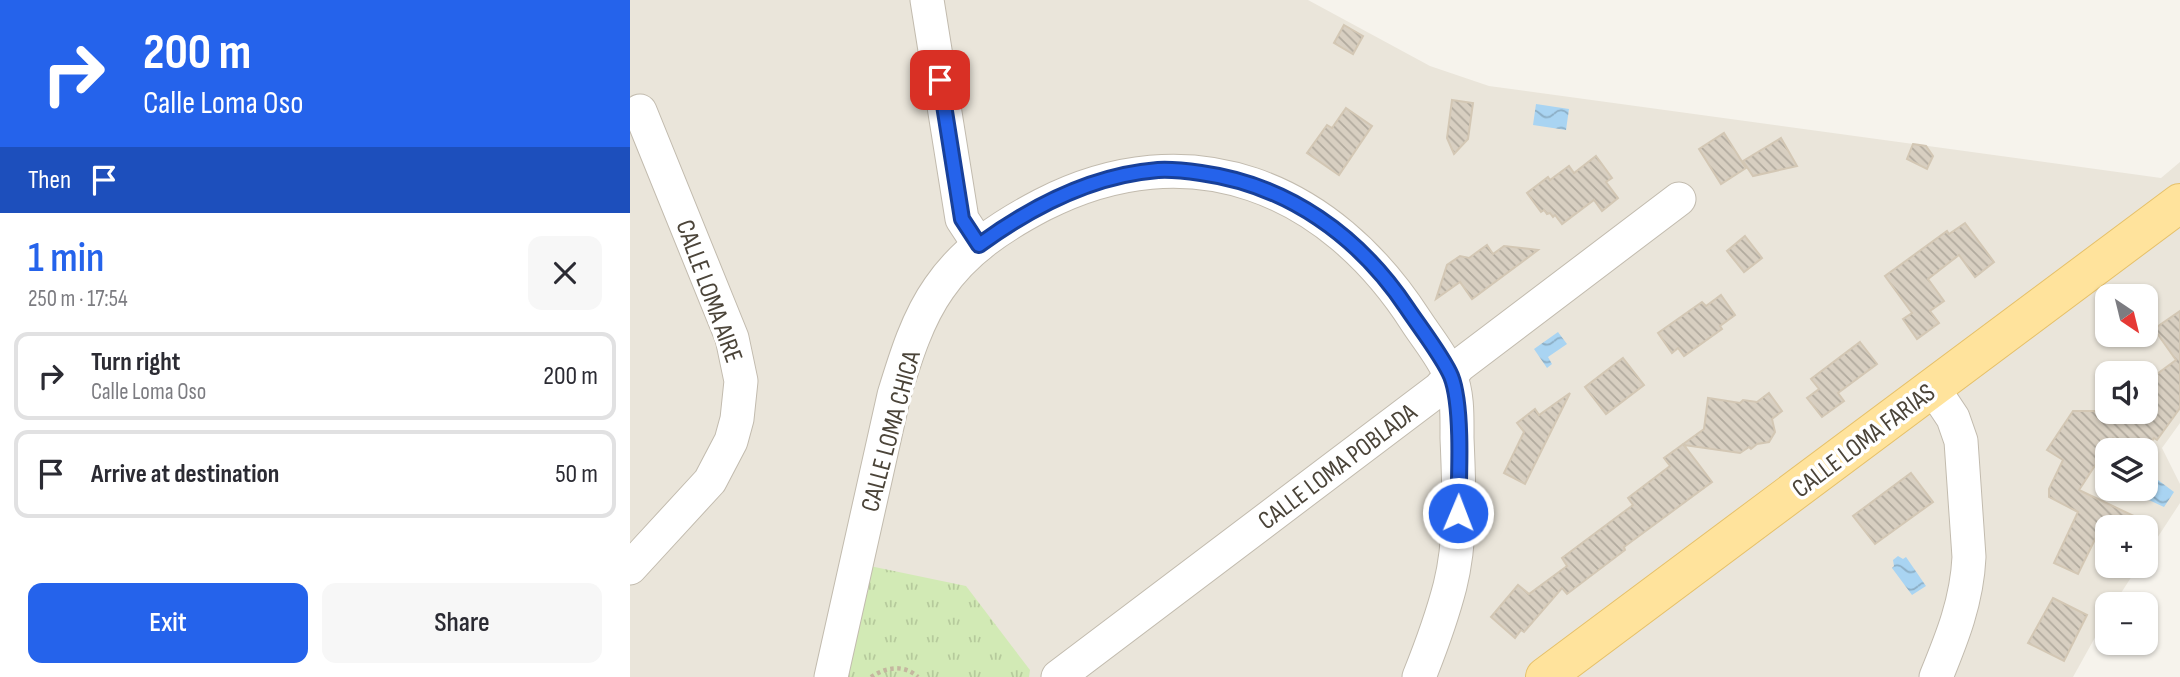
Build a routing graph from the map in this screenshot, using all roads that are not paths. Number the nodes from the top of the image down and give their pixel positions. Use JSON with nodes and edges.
{"nodes":[{"id":1,"x":927,"y":0,"type":"edge"},
{"id":2,"x":640,"y":111,"type":"dead end"},
{"id":3,"x":1679,"y":200,"type":"dead end"},
{"id":4,"x":2180,"y":203,"type":"edge"},
{"id":5,"x":979,"y":245,"type":"junction"},
{"id":6,"x":1450,"y":374,"type":"junction"},
{"id":7,"x":1933,"y":388,"type":"junction"},
{"id":8,"x":630,"y":568,"type":"edge"},
{"id":9,"x":831,"y":677,"type":"edge"},
{"id":10,"x":1058,"y":677,"type":"edge"},
{"id":11,"x":1419,"y":677,"type":"edge"},
{"id":12,"x":1545,"y":677,"type":"edge"},
{"id":13,"x":1936,"y":677,"type":"edge"}],
"edges":[{"from":1,"to":5,"type":"street"},
{"from":2,"to":8,"type":"street","name":"CALLE LOMA AIRE"},
{"from":3,"to":6,"type":"street","name":"CALLE LOMA POBLADA"},
{"from":4,"to":7,"type":"main road","name":"CALLE LOMA FARIAS"},
{"from":5,"to":6,"type":"street","name":"CALLE LOMA CHICA"},
{"from":5,"to":9,"type":"street","name":"CALLE LOMA CHICA"},
{"from":6,"to":10,"type":"street","name":"CALLE LOMA POBLADA"},
{"from":6,"to":11,"type":"street","name":"CALLE LOMA CHICA"},
{"from":7,"to":12,"type":"main road","name":"CALLE LOMA FARIAS"},
{"from":7,"to":13,"type":"street"}]}
